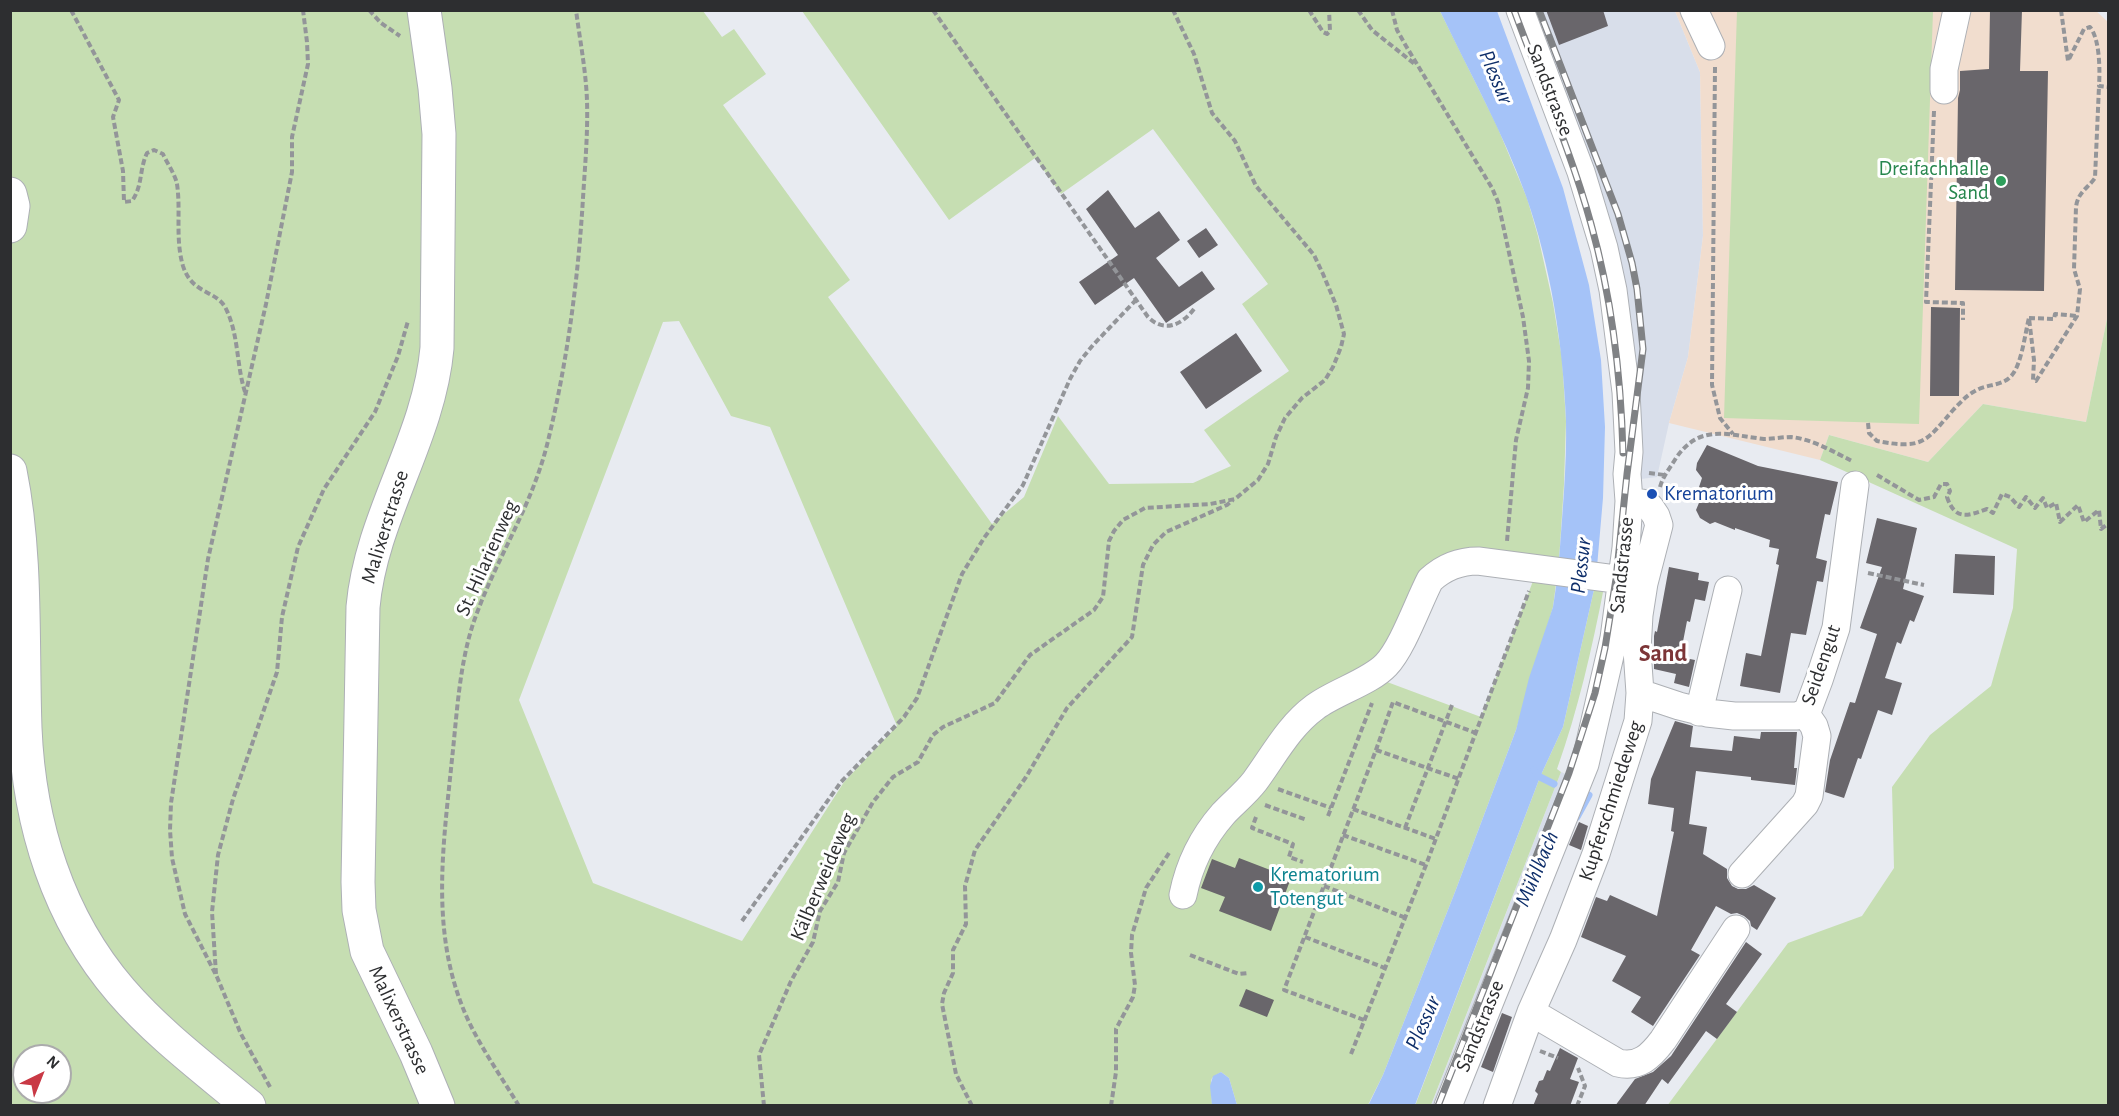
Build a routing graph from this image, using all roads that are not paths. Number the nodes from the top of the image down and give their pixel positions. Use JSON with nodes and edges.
{"nodes":[{"id":1,"x":424,"y":10,"type":"edge"},
{"id":2,"x":1520,"y":10,"type":"edge"},
{"id":3,"x":1694,"y":10,"type":"edge"},
{"id":4,"x":1958,"y":10,"type":"edge"},
{"id":5,"x":1711,"y":46,"type":"road end"},
{"id":6,"x":1944,"y":90,"type":"road end"},
{"id":7,"x":10,"y":194,"type":"edge"},
{"id":8,"x":10,"y":226,"type":"edge"},
{"id":9,"x":10,"y":471,"type":"edge"},
{"id":10,"x":1861,"y":474,"type":"road end"},
{"id":11,"x":1641,"y":506,"type":"junction"},
{"id":12,"x":1614,"y":579,"type":"junction"},
{"id":13,"x":1728,"y":591,"type":"dead end"},
{"id":14,"x":1640,"y":693,"type":"junction"},
{"id":15,"x":1699,"y":712,"type":"junction"},
{"id":16,"x":1805,"y":713,"type":"junction"},
{"id":17,"x":1742,"y":874,"type":"dead end"},
{"id":18,"x":1183,"y":895,"type":"dead end"},
{"id":19,"x":1736,"y":928,"type":"dead end"},
{"id":20,"x":1532,"y":1012,"type":"junction"},
{"id":21,"x":261,"y":1099,"type":"edge"},
{"id":22,"x":438,"y":1106,"type":"edge"},
{"id":23,"x":1448,"y":1106,"type":"edge"},
{"id":24,"x":1497,"y":1106,"type":"edge"}],
"edges":[{"from":1,"to":22,"type":"main road","name":"Malixerstrasse"},
{"from":2,"to":11,"type":"street","name":"Sandstrasse"},
{"from":3,"to":5,"type":"street"},
{"from":4,"to":6,"type":"street"},
{"from":7,"to":8,"type":"main road"},
{"from":9,"to":21,"type":"main road"},
{"from":10,"to":16,"type":"street","name":"Seidengut"},
{"from":11,"to":12,"type":"street","name":"Sandstrasse"},
{"from":11,"to":14,"type":"street","name":"Kupferschmiedeweg"},
{"from":12,"to":18,"type":"street"},
{"from":12,"to":23,"type":"street","name":"Sandstrasse"},
{"from":13,"to":15,"type":"street"},
{"from":14,"to":15,"type":"street","name":"Seidengut"},
{"from":14,"to":20,"type":"street","name":"Kupferschmiedeweg"},
{"from":15,"to":16,"type":"street","name":"Seidengut"},
{"from":16,"to":17,"type":"street"},
{"from":19,"to":20,"type":"street"},
{"from":20,"to":24,"type":"street","name":"Kupferschmiedeweg"}]}
